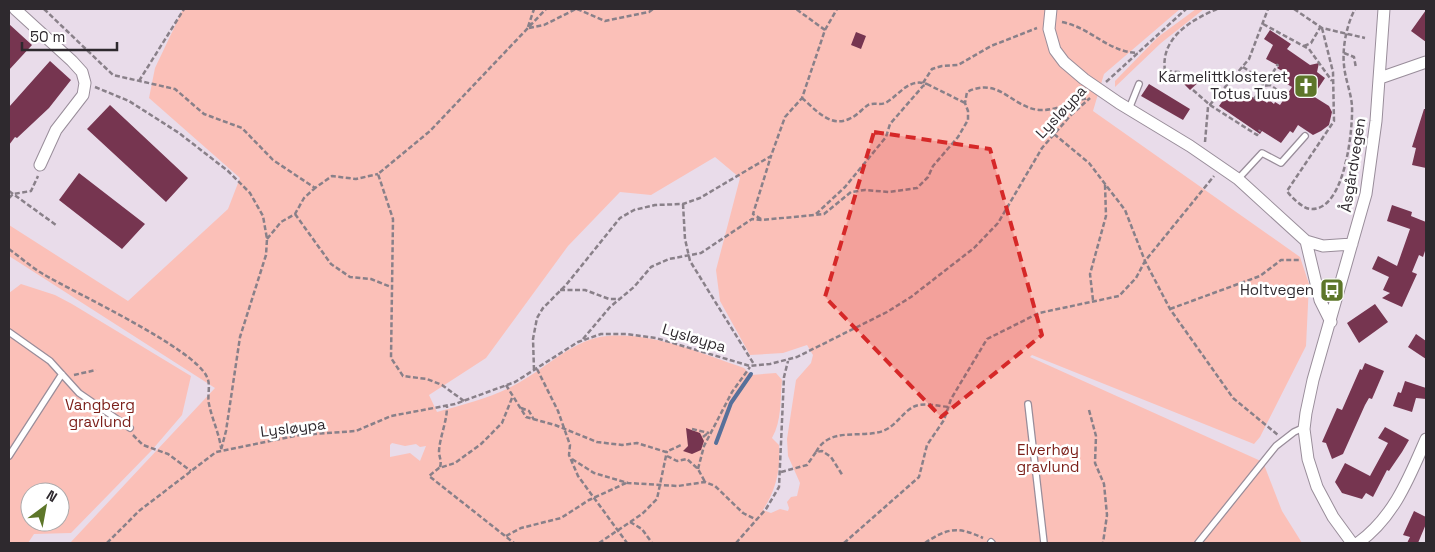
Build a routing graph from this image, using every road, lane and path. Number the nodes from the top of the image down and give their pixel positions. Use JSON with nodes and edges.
{"nodes":[{"id":1,"x":15,"y":9,"type":"edge"},
{"id":2,"x":44,"y":9,"type":"edge"},
{"id":3,"x":184,"y":9,"type":"edge"},
{"id":4,"x":534,"y":9,"type":"edge"},
{"id":5,"x":546,"y":9,"type":"edge"},
{"id":6,"x":576,"y":9,"type":"edge"},
{"id":7,"x":653,"y":9,"type":"edge"},
{"id":8,"x":796,"y":9,"type":"edge"},
{"id":9,"x":837,"y":9,"type":"edge"},
{"id":10,"x":1051,"y":9,"type":"edge"},
{"id":11,"x":1186,"y":9,"type":"edge"},
{"id":12,"x":1214,"y":9,"type":"edge"},
{"id":13,"x":1268,"y":9,"type":"edge"},
{"id":14,"x":1294,"y":9,"type":"edge"},
{"id":15,"x":1355,"y":9,"type":"edge"},
{"id":16,"x":1384,"y":9,"type":"edge"},
{"id":17,"x":1263,"y":24,"type":"junction"},
{"id":18,"x":1049,"y":25,"type":"junction"},
{"id":19,"x":1321,"y":27,"type":"junction"},
{"id":20,"x":527,"y":29,"type":"junction"},
{"id":21,"x":825,"y":30,"type":"junction"},
{"id":22,"x":1346,"y":32,"type":"junction"},
{"id":23,"x":1365,"y":38,"type":"dead end"},
{"id":24,"x":1304,"y":46,"type":"junction"},
{"id":25,"x":1138,"y":53,"type":"junction"},
{"id":26,"x":1344,"y":53,"type":"junction"},
{"id":27,"x":1426,"y":62,"type":"edge"},
{"id":28,"x":1278,"y":64,"type":"dead end"},
{"id":29,"x":1243,"y":67,"type":"junction"},
{"id":30,"x":1356,"y":68,"type":"dead end"},
{"id":31,"x":1380,"y":78,"type":"junction"},
{"id":32,"x":1183,"y":79,"type":"dead end"},
{"id":33,"x":1269,"y":79,"type":"junction"},
{"id":34,"x":1262,"y":80,"type":"junction"},
{"id":35,"x":139,"y":81,"type":"junction"},
{"id":36,"x":1333,"y":81,"type":"junction"},
{"id":37,"x":923,"y":83,"type":"junction"},
{"id":38,"x":85,"y":84,"type":"junction"},
{"id":39,"x":927,"y":84,"type":"junction"},
{"id":40,"x":1139,"y":84,"type":"dead end"},
{"id":41,"x":1270,"y":85,"type":"junction"},
{"id":42,"x":1264,"y":86,"type":"junction"},
{"id":43,"x":1098,"y":90,"type":"junction"},
{"id":44,"x":1193,"y":90,"type":"dead end"},
{"id":45,"x":1287,"y":96,"type":"dead end"},
{"id":46,"x":802,"y":98,"type":"junction"},
{"id":47,"x":1089,"y":98,"type":"junction"},
{"id":48,"x":1254,"y":99,"type":"dead end"},
{"id":49,"x":965,"y":102,"type":"junction"},
{"id":50,"x":1210,"y":105,"type":"junction"},
{"id":51,"x":1129,"y":110,"type":"junction"},
{"id":52,"x":1260,"y":130,"type":"dead end"},
{"id":53,"x":1054,"y":134,"type":"junction"},
{"id":54,"x":1305,"y":136,"type":"dead end"},
{"id":55,"x":1199,"y":152,"type":"junction"},
{"id":56,"x":771,"y":156,"type":"junction"},
{"id":57,"x":40,"y":166,"type":"joint"},
{"id":58,"x":1221,"y":167,"type":"junction"},
{"id":59,"x":378,"y":174,"type":"junction"},
{"id":60,"x":1238,"y":179,"type":"junction"},
{"id":61,"x":1105,"y":184,"type":"junction"},
{"id":62,"x":315,"y":188,"type":"junction"},
{"id":63,"x":9,"y":191,"type":"edge"},
{"id":64,"x":13,"y":194,"type":"junction"},
{"id":65,"x":9,"y":198,"type":"edge"},
{"id":66,"x":683,"y":204,"type":"junction"},
{"id":67,"x":295,"y":214,"type":"junction"},
{"id":68,"x":816,"y":214,"type":"junction"},
{"id":69,"x":762,"y":220,"type":"junction"},
{"id":70,"x":56,"y":225,"type":"dead end"},
{"id":71,"x":268,"y":238,"type":"junction"},
{"id":72,"x":1306,"y":241,"type":"junction"},
{"id":73,"x":1352,"y":244,"type":"junction"},
{"id":74,"x":9,"y":249,"type":"edge"},
{"id":75,"x":689,"y":257,"type":"junction"},
{"id":76,"x":1310,"y":259,"type":"junction"},
{"id":77,"x":1145,"y":260,"type":"junction"},
{"id":78,"x":391,"y":287,"type":"junction"},
{"id":79,"x":560,"y":290,"type":"junction"},
{"id":80,"x":620,"y":299,"type":"junction"},
{"id":81,"x":1093,"y":300,"type":"junction"},
{"id":82,"x":1170,"y":309,"type":"junction"},
{"id":83,"x":1331,"y":322,"type":"junction"},
{"id":84,"x":9,"y":332,"type":"edge"},
{"id":85,"x":582,"y":340,"type":"junction"},
{"id":86,"x":788,"y":361,"type":"junction"},
{"id":87,"x":750,"y":366,"type":"junction"},
{"id":88,"x":755,"y":366,"type":"junction"},
{"id":89,"x":96,"y":370,"type":"dead end"},
{"id":90,"x":536,"y":370,"type":"junction"},
{"id":91,"x":62,"y":374,"type":"junction"},
{"id":92,"x":506,"y":385,"type":"junction"},
{"id":93,"x":512,"y":398,"type":"junction"},
{"id":94,"x":464,"y":402,"type":"junction"},
{"id":95,"x":1028,"y":404,"type":"dead end"},
{"id":96,"x":448,"y":406,"type":"junction"},
{"id":97,"x":948,"y":408,"type":"junction"},
{"id":98,"x":1089,"y":410,"type":"dead end"},
{"id":99,"x":1305,"y":427,"type":"junction"},
{"id":100,"x":130,"y":428,"type":"joint"},
{"id":101,"x":692,"y":429,"type":"dead end"},
{"id":102,"x":713,"y":429,"type":"junction"},
{"id":103,"x":565,"y":430,"type":"junction"},
{"id":104,"x":709,"y":433,"type":"junction"},
{"id":105,"x":703,"y":437,"type":"dead end"},
{"id":106,"x":1283,"y":439,"type":"junction"},
{"id":107,"x":1426,"y":439,"type":"edge"},
{"id":108,"x":681,"y":445,"type":"dead end"},
{"id":109,"x":221,"y":450,"type":"junction"},
{"id":110,"x":667,"y":451,"type":"junction"},
{"id":111,"x":816,"y":452,"type":"junction"},
{"id":112,"x":9,"y":456,"type":"edge"},
{"id":113,"x":667,"y":456,"type":"junction"},
{"id":114,"x":572,"y":459,"type":"junction"},
{"id":115,"x":440,"y":468,"type":"junction"},
{"id":116,"x":698,"y":469,"type":"junction"},
{"id":117,"x":190,"y":471,"type":"junction"},
{"id":118,"x":781,"y":472,"type":"junction"},
{"id":119,"x":843,"y":476,"type":"dead end"},
{"id":120,"x":705,"y":482,"type":"junction"},
{"id":121,"x":628,"y":483,"type":"junction"},
{"id":122,"x":662,"y":484,"type":"junction"},
{"id":123,"x":594,"y":498,"type":"junction"},
{"id":124,"x":757,"y":520,"type":"junction"},
{"id":125,"x":630,"y":522,"type":"junction"},
{"id":126,"x":619,"y":530,"type":"junction"},
{"id":127,"x":506,"y":536,"type":"junction"},
{"id":128,"x":107,"y":543,"type":"edge"},
{"id":129,"x":514,"y":543,"type":"edge"},
{"id":130,"x":599,"y":543,"type":"edge"},
{"id":131,"x":627,"y":543,"type":"edge"},
{"id":132,"x":652,"y":543,"type":"edge"},
{"id":133,"x":736,"y":543,"type":"edge"},
{"id":134,"x":844,"y":543,"type":"edge"},
{"id":135,"x":925,"y":543,"type":"edge"},
{"id":136,"x":991,"y":543,"type":"edge"},
{"id":137,"x":1044,"y":543,"type":"edge"},
{"id":138,"x":1103,"y":543,"type":"edge"},
{"id":139,"x":1198,"y":543,"type":"edge"},
{"id":140,"x":1352,"y":543,"type":"edge"},
{"id":141,"x":1358,"y":543,"type":"edge"}],
"edges":[{"from":1,"to":38,"type":"street"},
{"from":2,"to":35,"type":"path"},
{"from":3,"to":35,"type":"path"},
{"from":4,"to":20,"type":"path"},
{"from":5,"to":20,"type":"path"},
{"from":6,"to":7,"type":"path"},
{"from":6,"to":20,"type":"path"},
{"from":8,"to":21,"type":"path"},
{"from":9,"to":21,"type":"path"},
{"from":10,"to":18,"type":"street"},
{"from":11,"to":25,"type":"path","name":"Lysløypa"},
{"from":12,"to":32,"type":"path"},
{"from":13,"to":17,"type":"path"},
{"from":14,"to":19,"type":"path"},
{"from":15,"to":22,"type":"path"},
{"from":16,"to":31,"type":"street","name":"Åsgårdvegen"},
{"from":17,"to":24,"type":"path"},
{"from":17,"to":29,"type":"path"},
{"from":18,"to":25,"type":"path"},
{"from":18,"to":37,"type":"path"},
{"from":18,"to":43,"type":"street"},
{"from":19,"to":22,"type":"path"},
{"from":19,"to":24,"type":"path"},
{"from":19,"to":36,"type":"path"},
{"from":20,"to":59,"type":"path"},
{"from":21,"to":46,"type":"path"},
{"from":22,"to":23,"type":"path"},
{"from":22,"to":26,"type":"path"},
{"from":24,"to":36,"type":"path"},
{"from":25,"to":43,"type":"path","name":"Lysløypa"},
{"from":26,"to":30,"type":"path"},
{"from":26,"to":36,"type":"path"},
{"from":27,"to":31,"type":"street"},
{"from":28,"to":33,"type":"path"},
{"from":29,"to":34,"type":"path"},
{"from":29,"to":50,"type":"path"},
{"from":31,"to":73,"type":"street","name":"Åsgårdvegen"},
{"from":33,"to":34,"type":"path"},
{"from":33,"to":41,"type":"path"},
{"from":34,"to":42,"type":"path"},
{"from":35,"to":62,"type":"path"},
{"from":37,"to":39,"type":"path"},
{"from":37,"to":46,"type":"path"},
{"from":38,"to":57,"type":"street"},
{"from":38,"to":71,"type":"path"},
{"from":39,"to":49,"type":"path"},
{"from":39,"to":68,"type":"path"},
{"from":40,"to":51,"type":"lane"},
{"from":41,"to":42,"type":"path"},
{"from":41,"to":45,"type":"path"},
{"from":42,"to":48,"type":"path"},
{"from":43,"to":47,"type":"path","name":"Lysløypa"},
{"from":43,"to":51,"type":"street"},
{"from":44,"to":50,"type":"path"},
{"from":46,"to":56,"type":"path"},
{"from":47,"to":49,"type":"path"},
{"from":47,"to":53,"type":"path","name":"Lysløypa"},
{"from":49,"to":68,"type":"path"},
{"from":50,"to":52,"type":"path"},
{"from":50,"to":55,"type":"path"},
{"from":51,"to":55,"type":"street"},
{"from":53,"to":61,"type":"path"},
{"from":53,"to":86,"type":"path","name":"Lysløypa"},
{"from":54,"to":60,"type":"lane"},
{"from":55,"to":58,"type":"street"},
{"from":56,"to":66,"type":"path"},
{"from":56,"to":69,"type":"path"},
{"from":57,"to":64,"type":"path"},
{"from":58,"to":60,"type":"street"},
{"from":58,"to":77,"type":"path"},
{"from":59,"to":62,"type":"path"},
{"from":59,"to":78,"type":"path"},
{"from":60,"to":72,"type":"street"},
{"from":61,"to":77,"type":"path"},
{"from":61,"to":81,"type":"path"},
{"from":62,"to":67,"type":"path"},
{"from":63,"to":64,"type":"path"},
{"from":64,"to":65,"type":"path"},
{"from":64,"to":70,"type":"path"},
{"from":66,"to":75,"type":"path"},
{"from":66,"to":79,"type":"path"},
{"from":67,"to":71,"type":"path"},
{"from":67,"to":78,"type":"path"},
{"from":68,"to":69,"type":"path"},
{"from":69,"to":75,"type":"path"},
{"from":71,"to":109,"type":"path"},
{"from":72,"to":73,"type":"street"},
{"from":72,"to":76,"type":"street"},
{"from":73,"to":83,"type":"street","name":"Åsgårdvegen"},
{"from":74,"to":109,"type":"path"},
{"from":75,"to":80,"type":"path"},
{"from":75,"to":88,"type":"path"},
{"from":76,"to":82,"type":"path"},
{"from":76,"to":83,"type":"street"},
{"from":77,"to":81,"type":"path"},
{"from":77,"to":82,"type":"path"},
{"from":78,"to":94,"type":"path"},
{"from":79,"to":80,"type":"path"},
{"from":79,"to":90,"type":"path"},
{"from":80,"to":85,"type":"path"},
{"from":81,"to":97,"type":"path"},
{"from":82,"to":106,"type":"path"},
{"from":83,"to":99,"type":"street"},
{"from":84,"to":91,"type":"lane"},
{"from":85,"to":87,"type":"path","name":"Lysløypa"},
{"from":85,"to":90,"type":"path","name":"Lysløypa"},
{"from":86,"to":88,"type":"path","name":"Lysløypa"},
{"from":86,"to":118,"type":"path"},
{"from":87,"to":88,"type":"path","name":"Lysløypa"},
{"from":87,"to":102,"type":"path"},
{"from":89,"to":91,"type":"path"},
{"from":90,"to":92,"type":"path","name":"Lysløypa"},
{"from":90,"to":103,"type":"path"},
{"from":91,"to":100,"type":"lane"},
{"from":91,"to":112,"type":"lane"},
{"from":92,"to":93,"type":"path"},
{"from":92,"to":94,"type":"path","name":"Lysløypa"},
{"from":93,"to":103,"type":"path"},
{"from":93,"to":115,"type":"path"},
{"from":94,"to":96,"type":"path","name":"Lysløypa"},
{"from":95,"to":137,"type":"lane"},
{"from":96,"to":109,"type":"path","name":"Lysløypa"},
{"from":96,"to":115,"type":"path"},
{"from":97,"to":111,"type":"path"},
{"from":97,"to":134,"type":"path"},
{"from":98,"to":138,"type":"path"},
{"from":99,"to":106,"type":"lane"},
{"from":99,"to":140,"type":"street"},
{"from":100,"to":117,"type":"path"},
{"from":101,"to":104,"type":"path"},
{"from":102,"to":104,"type":"path"},
{"from":102,"to":116,"type":"path"},
{"from":103,"to":110,"type":"path"},
{"from":103,"to":114,"type":"path"},
{"from":104,"to":105,"type":"path"},
{"from":106,"to":139,"type":"lane"},
{"from":107,"to":141,"type":"street"},
{"from":108,"to":110,"type":"path"},
{"from":109,"to":117,"type":"path","name":"Lysløypa"},
{"from":110,"to":113,"type":"path"},
{"from":111,"to":118,"type":"path"},
{"from":111,"to":119,"type":"path"},
{"from":113,"to":116,"type":"path"},
{"from":113,"to":122,"type":"path"},
{"from":114,"to":121,"type":"path"},
{"from":114,"to":123,"type":"path"},
{"from":115,"to":127,"type":"path"},
{"from":116,"to":120,"type":"path"},
{"from":117,"to":128,"type":"path","name":"Lysløypa"},
{"from":118,"to":124,"type":"path"},
{"from":120,"to":122,"type":"path"},
{"from":120,"to":124,"type":"path"},
{"from":121,"to":122,"type":"path"},
{"from":121,"to":123,"type":"path"},
{"from":122,"to":125,"type":"path"},
{"from":123,"to":126,"type":"path"},
{"from":123,"to":127,"type":"path"},
{"from":124,"to":133,"type":"path"},
{"from":125,"to":126,"type":"path"},
{"from":125,"to":132,"type":"path"},
{"from":126,"to":130,"type":"path"},
{"from":126,"to":131,"type":"path"},
{"from":127,"to":129,"type":"path"},
{"from":135,"to":136,"type":"path"}]}
